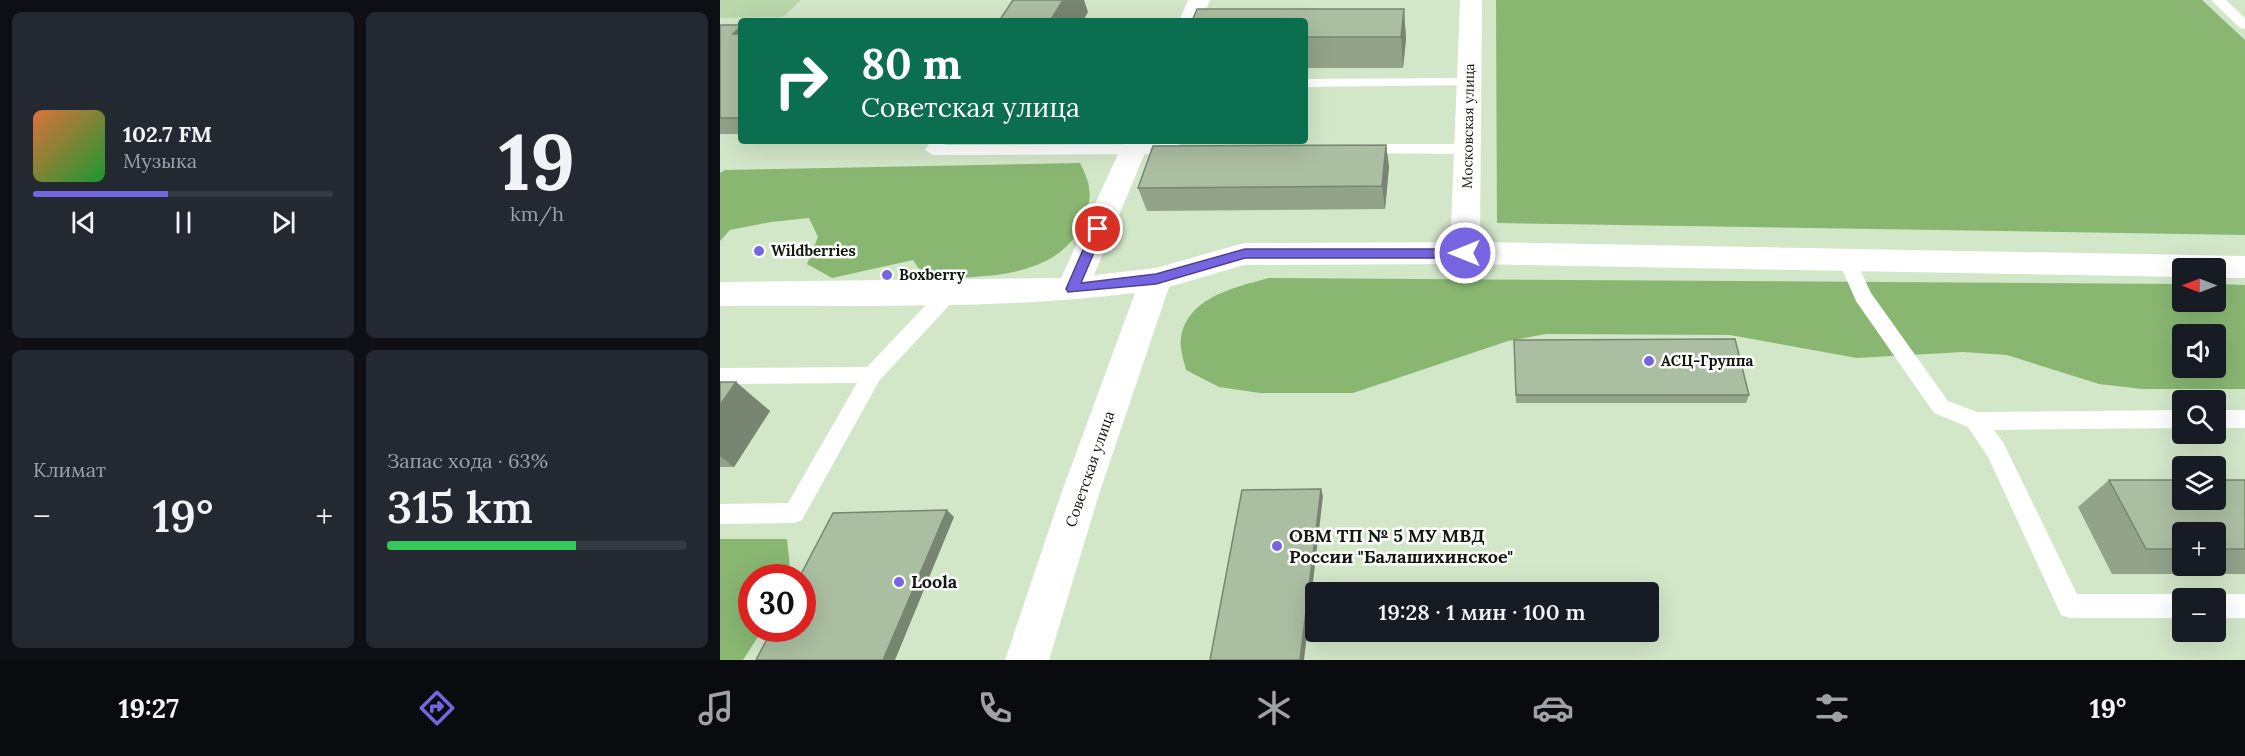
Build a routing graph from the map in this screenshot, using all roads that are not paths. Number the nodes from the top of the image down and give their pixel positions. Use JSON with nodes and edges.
{"nodes":[{"id":1,"x":1199,"y":0,"type":"edge"},
{"id":2,"x":1471,"y":0,"type":"edge"},
{"id":3,"x":2218,"y":0,"type":"edge"},
{"id":4,"x":1191,"y":18,"type":"edge"},
{"id":5,"x":2245,"y":25,"type":"edge"},
{"id":6,"x":1469,"y":82,"type":"junction"},
{"id":7,"x":1308,"y":83,"type":"edge"},
{"id":8,"x":937,"y":144,"type":"edge"},
{"id":9,"x":1135,"y":145,"type":"edge"},
{"id":10,"x":1193,"y":149,"type":"edge"},
{"id":11,"x":1348,"y":149,"type":"edge"},
{"id":12,"x":1468,"y":149,"type":"junction"},
{"id":13,"x":1465,"y":253,"type":"junction"},
{"id":14,"x":1847,"y":260,"type":"junction"},
{"id":15,"x":2245,"y":267,"type":"edge"},
{"id":16,"x":1156,"y":279,"type":"junction"},
{"id":17,"x":1072,"y":289,"type":"junction"},
{"id":18,"x":949,"y":293,"type":"junction"},
{"id":19,"x":720,"y":294,"type":"edge"},
{"id":20,"x":872,"y":375,"type":"junction"},
{"id":21,"x":720,"y":376,"type":"edge"},
{"id":22,"x":2172,"y":419,"type":"edge"},
{"id":23,"x":2226,"y":419,"type":"edge"},
{"id":24,"x":2245,"y":419,"type":"edge"},
{"id":25,"x":1976,"y":421,"type":"junction"},
{"id":26,"x":720,"y":514,"type":"edge"},
{"id":27,"x":2172,"y":606,"type":"edge"},
{"id":28,"x":2226,"y":606,"type":"edge"},
{"id":29,"x":2245,"y":606,"type":"edge"},
{"id":30,"x":1027,"y":660,"type":"edge"}],
"edges":[{"from":1,"to":4,"type":"street"},
{"from":2,"to":6,"type":"street","name":"Московская улица"},
{"from":3,"to":5,"type":"lane"},
{"from":6,"to":7,"type":"lane"},
{"from":6,"to":12,"type":"street","name":"Московская улица"},
{"from":8,"to":9,"type":"lane"},
{"from":9,"to":10,"type":"lane"},
{"from":9,"to":17,"type":"street"},
{"from":11,"to":12,"type":"lane"},
{"from":12,"to":13,"type":"street","name":"Московская улица"},
{"from":13,"to":14,"type":"street"},
{"from":13,"to":16,"type":"street"},
{"from":14,"to":15,"type":"street"},
{"from":14,"to":25,"type":"lane"},
{"from":16,"to":17,"type":"street"},
{"from":16,"to":30,"type":"street","name":"Советская улица"},
{"from":17,"to":18,"type":"street"},
{"from":18,"to":19,"type":"street"},
{"from":18,"to":20,"type":"lane"},
{"from":20,"to":21,"type":"lane"},
{"from":20,"to":26,"type":"lane"},
{"from":22,"to":25,"type":"lane"},
{"from":23,"to":24,"type":"lane"},
{"from":25,"to":27,"type":"lane"},
{"from":28,"to":29,"type":"lane"}]}
